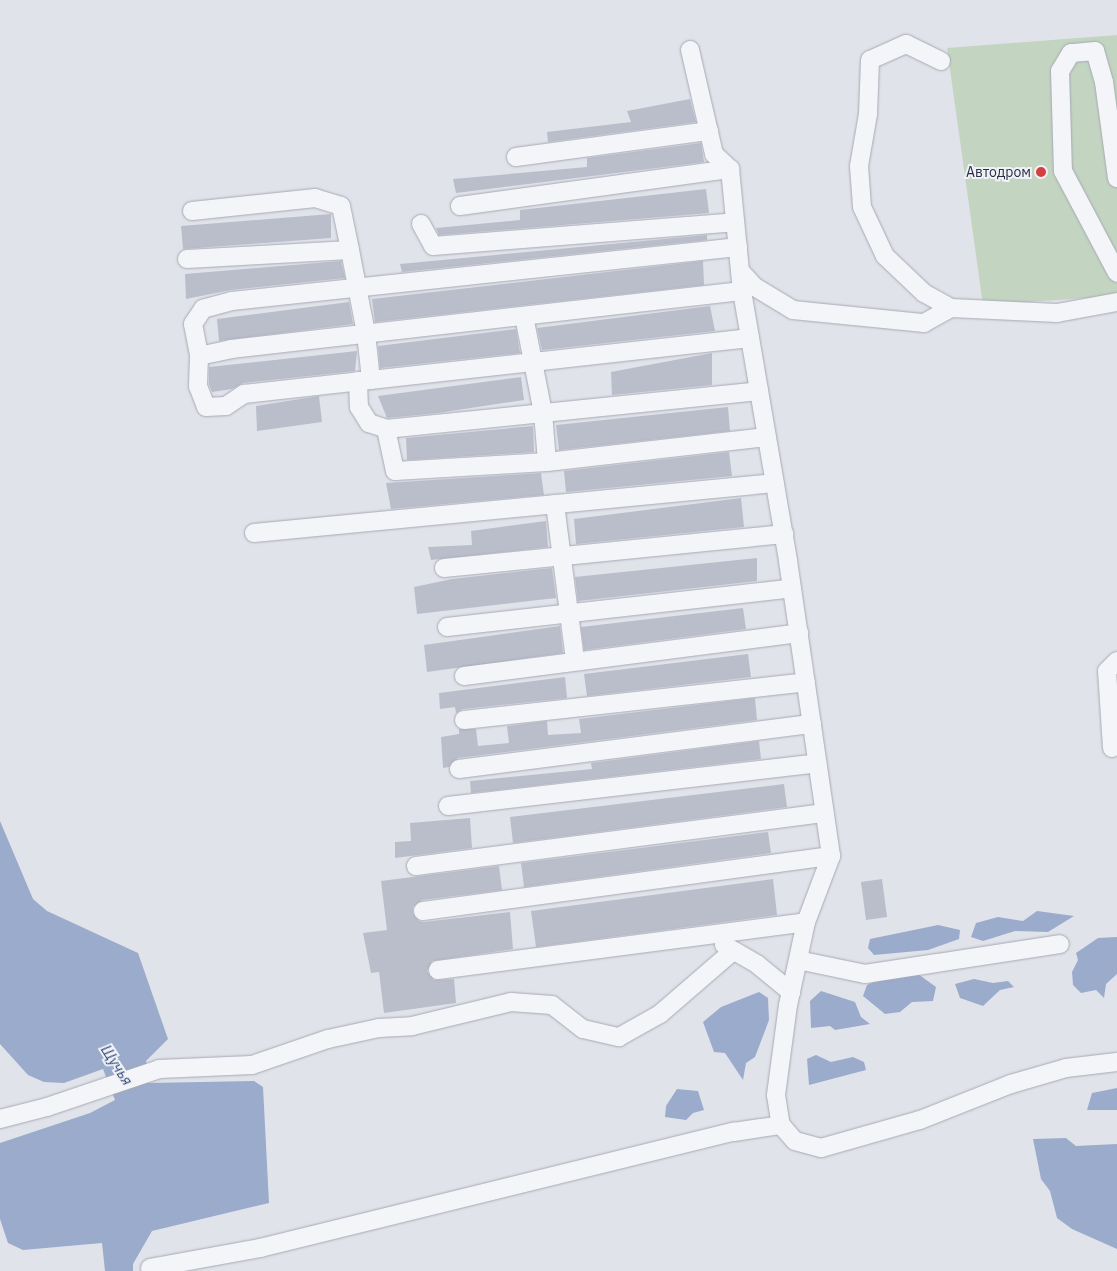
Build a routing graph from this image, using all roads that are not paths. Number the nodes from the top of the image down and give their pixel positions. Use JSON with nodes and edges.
{"nodes":[{"id":1,"x":690,"y":50,"type":"dead end"},
{"id":2,"x":941,"y":61,"type":"dead end"},
{"id":3,"x":709,"y":131,"type":"junction"},
{"id":4,"x":516,"y":157,"type":"dead end"},
{"id":5,"x":730,"y":169,"type":"junction"},
{"id":6,"x":1117,"y":178,"type":"edge"},
{"id":7,"x":460,"y":206,"type":"dead end"},
{"id":8,"x":192,"y":211,"type":"dead end"},
{"id":9,"x":735,"y":222,"type":"junction"},
{"id":10,"x":422,"y":224,"type":"dead end"},
{"id":11,"x":738,"y":247,"type":"junction"},
{"id":12,"x":350,"y":250,"type":"junction"},
{"id":13,"x":187,"y":259,"type":"dead end"},
{"id":14,"x":1116,"y":265,"type":"edge"},
{"id":15,"x":740,"y":271,"type":"junction"},
{"id":16,"x":357,"y":287,"type":"junction"},
{"id":17,"x":742,"y":291,"type":"junction"},
{"id":18,"x":1117,"y":302,"type":"edge"},
{"id":19,"x":951,"y":308,"type":"junction"},
{"id":20,"x":524,"y":316,"type":"junction"},
{"id":21,"x":366,"y":333,"type":"junction"},
{"id":22,"x":750,"y":338,"type":"junction"},
{"id":23,"x":200,"y":356,"type":"junction"},
{"id":24,"x":533,"y":362,"type":"junction"},
{"id":25,"x":364,"y":381,"type":"junction"},
{"id":26,"x":759,"y":391,"type":"junction"},
{"id":27,"x":543,"y":412,"type":"junction"},
{"id":28,"x":386,"y":429,"type":"junction"},
{"id":29,"x":767,"y":437,"type":"junction"},
{"id":30,"x":547,"y":462,"type":"junction"},
{"id":31,"x":775,"y":483,"type":"junction"},
{"id":32,"x":555,"y":504,"type":"junction"},
{"id":33,"x":254,"y":533,"type":"dead end"},
{"id":34,"x":784,"y":534,"type":"junction"},
{"id":35,"x":562,"y":556,"type":"junction"},
{"id":36,"x":444,"y":568,"type":"dead end"},
{"id":37,"x":792,"y":588,"type":"junction"},
{"id":38,"x":568,"y":614,"type":"junction"},
{"id":39,"x":447,"y":627,"type":"dead end"},
{"id":40,"x":799,"y":633,"type":"junction"},
{"id":41,"x":575,"y":661,"type":"junction"},
{"id":42,"x":1117,"y":661,"type":"edge"},
{"id":43,"x":464,"y":676,"type":"dead end"},
{"id":44,"x":806,"y":682,"type":"junction"},
{"id":45,"x":464,"y":720,"type":"dead end"},
{"id":46,"x":812,"y":724,"type":"junction"},
{"id":47,"x":1112,"y":748,"type":"dead end"},
{"id":48,"x":818,"y":763,"type":"junction"},
{"id":49,"x":459,"y":769,"type":"dead end"},
{"id":50,"x":448,"y":806,"type":"dead end"},
{"id":51,"x":825,"y":813,"type":"junction"},
{"id":52,"x":831,"y":856,"type":"junction"},
{"id":53,"x":416,"y":866,"type":"dead end"},
{"id":54,"x":423,"y":911,"type":"dead end"},
{"id":55,"x":806,"y":922,"type":"junction"},
{"id":56,"x":707,"y":935,"type":"junction"},
{"id":57,"x":1060,"y":944,"type":"dead end"},
{"id":58,"x":734,"y":951,"type":"junction"},
{"id":59,"x":798,"y":960,"type":"junction"},
{"id":60,"x":438,"y":970,"type":"dead end"},
{"id":61,"x":791,"y":992,"type":"junction"},
{"id":62,"x":1117,"y":1062,"type":"edge"},
{"id":63,"x":0,"y":1119,"type":"edge"},
{"id":64,"x":781,"y":1124,"type":"junction"},
{"id":65,"x":150,"y":1268,"type":"dead end"}],
"edges":[{"from":1,"to":3,"type":"lane"},
{"from":2,"to":19,"type":"lane"},
{"from":3,"to":4,"type":"lane"},
{"from":3,"to":5,"type":"lane"},
{"from":5,"to":7,"type":"lane"},
{"from":5,"to":9,"type":"lane"},
{"from":6,"to":14,"type":"lane"},
{"from":8,"to":12,"type":"lane"},
{"from":9,"to":10,"type":"lane"},
{"from":9,"to":11,"type":"lane"},
{"from":11,"to":15,"type":"lane"},
{"from":11,"to":16,"type":"lane"},
{"from":12,"to":13,"type":"lane"},
{"from":12,"to":16,"type":"lane"},
{"from":15,"to":17,"type":"lane"},
{"from":15,"to":19,"type":"lane"},
{"from":16,"to":21,"type":"lane"},
{"from":16,"to":23,"type":"lane"},
{"from":17,"to":20,"type":"lane"},
{"from":17,"to":22,"type":"lane"},
{"from":18,"to":19,"type":"lane"},
{"from":20,"to":21,"type":"lane"},
{"from":20,"to":24,"type":"lane"},
{"from":21,"to":23,"type":"lane"},
{"from":21,"to":25,"type":"lane"},
{"from":22,"to":24,"type":"lane"},
{"from":22,"to":26,"type":"lane"},
{"from":23,"to":25,"type":"lane"},
{"from":24,"to":25,"type":"lane"},
{"from":24,"to":27,"type":"lane"},
{"from":25,"to":28,"type":"lane"},
{"from":26,"to":27,"type":"lane"},
{"from":26,"to":29,"type":"lane"},
{"from":27,"to":28,"type":"lane"},
{"from":27,"to":30,"type":"lane"},
{"from":28,"to":30,"type":"lane"},
{"from":29,"to":30,"type":"lane"},
{"from":29,"to":31,"type":"lane"},
{"from":31,"to":32,"type":"lane"},
{"from":31,"to":34,"type":"lane"},
{"from":32,"to":33,"type":"lane"},
{"from":32,"to":35,"type":"lane"},
{"from":34,"to":35,"type":"lane"},
{"from":34,"to":37,"type":"lane"},
{"from":35,"to":36,"type":"lane"},
{"from":35,"to":38,"type":"lane"},
{"from":37,"to":38,"type":"lane"},
{"from":37,"to":40,"type":"lane"},
{"from":38,"to":39,"type":"lane"},
{"from":38,"to":41,"type":"lane"},
{"from":40,"to":41,"type":"lane"},
{"from":40,"to":44,"type":"lane"},
{"from":41,"to":43,"type":"lane"},
{"from":42,"to":47,"type":"lane"},
{"from":44,"to":45,"type":"lane"},
{"from":44,"to":46,"type":"lane"},
{"from":46,"to":48,"type":"lane"},
{"from":46,"to":49,"type":"lane"},
{"from":48,"to":50,"type":"lane"},
{"from":48,"to":51,"type":"lane"},
{"from":51,"to":52,"type":"lane"},
{"from":51,"to":53,"type":"lane"},
{"from":52,"to":54,"type":"lane"},
{"from":52,"to":55,"type":"lane"},
{"from":55,"to":56,"type":"lane"},
{"from":55,"to":59,"type":"lane"},
{"from":56,"to":58,"type":"lane"},
{"from":56,"to":60,"type":"lane"},
{"from":57,"to":59,"type":"lane"},
{"from":58,"to":61,"type":"lane"},
{"from":58,"to":63,"type":"lane"},
{"from":59,"to":61,"type":"lane"},
{"from":61,"to":64,"type":"lane"},
{"from":62,"to":64,"type":"lane"},
{"from":64,"to":65,"type":"lane"}]}
